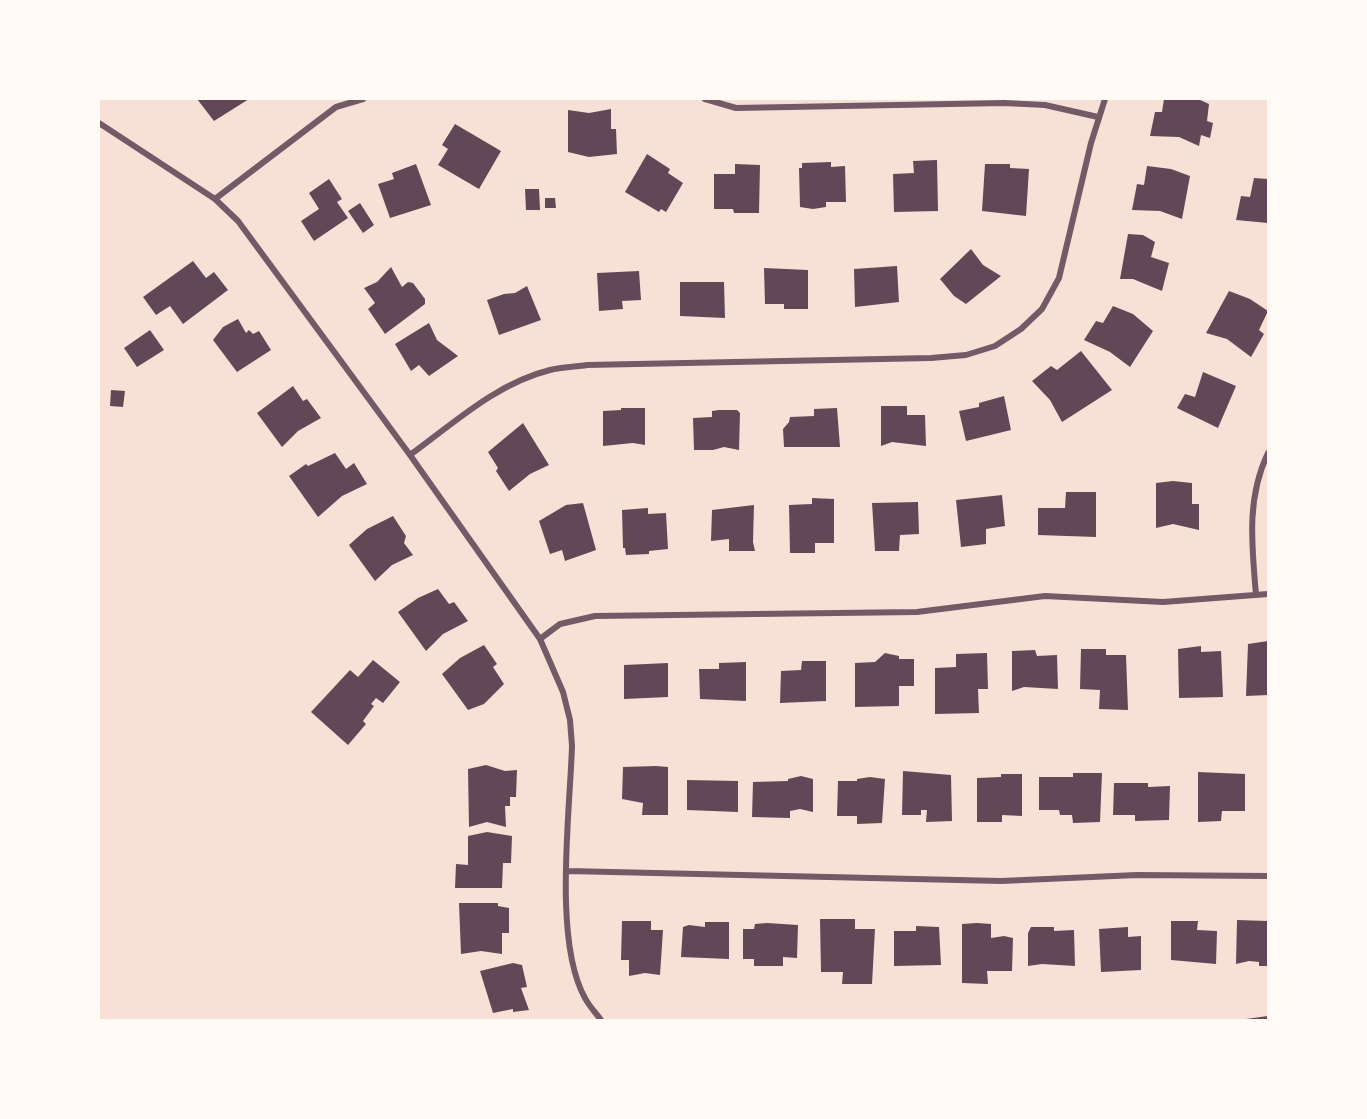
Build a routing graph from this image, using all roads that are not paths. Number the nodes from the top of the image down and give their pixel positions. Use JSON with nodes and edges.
{"nodes":[{"id":1,"x":363,"y":99,"type":"edge"},
{"id":2,"x":705,"y":99,"type":"edge"},
{"id":3,"x":1105,"y":99,"type":"edge"},
{"id":4,"x":1098,"y":117,"type":"junction"},
{"id":5,"x":99,"y":123,"type":"edge"},
{"id":6,"x":215,"y":199,"type":"junction"},
{"id":7,"x":1268,"y":453,"type":"edge"},
{"id":8,"x":410,"y":455,"type":"junction"},
{"id":9,"x":1268,"y":594,"type":"edge"},
{"id":10,"x":1256,"y":595,"type":"junction"},
{"id":11,"x":540,"y":639,"type":"junction"},
{"id":12,"x":568,"y":871,"type":"junction"},
{"id":13,"x":1268,"y":876,"type":"edge"},
{"id":14,"x":601,"y":1020,"type":"edge"}],
"edges":[{"from":1,"to":6,"type":"street"},
{"from":2,"to":4,"type":"street"},
{"from":3,"to":4,"type":"street"},
{"from":4,"to":8,"type":"street"},
{"from":5,"to":6,"type":"street"},
{"from":6,"to":8,"type":"street"},
{"from":7,"to":10,"type":"street"},
{"from":8,"to":11,"type":"street"},
{"from":9,"to":10,"type":"street"},
{"from":10,"to":11,"type":"street"},
{"from":11,"to":12,"type":"street"},
{"from":12,"to":13,"type":"street"},
{"from":12,"to":14,"type":"street"}]}
